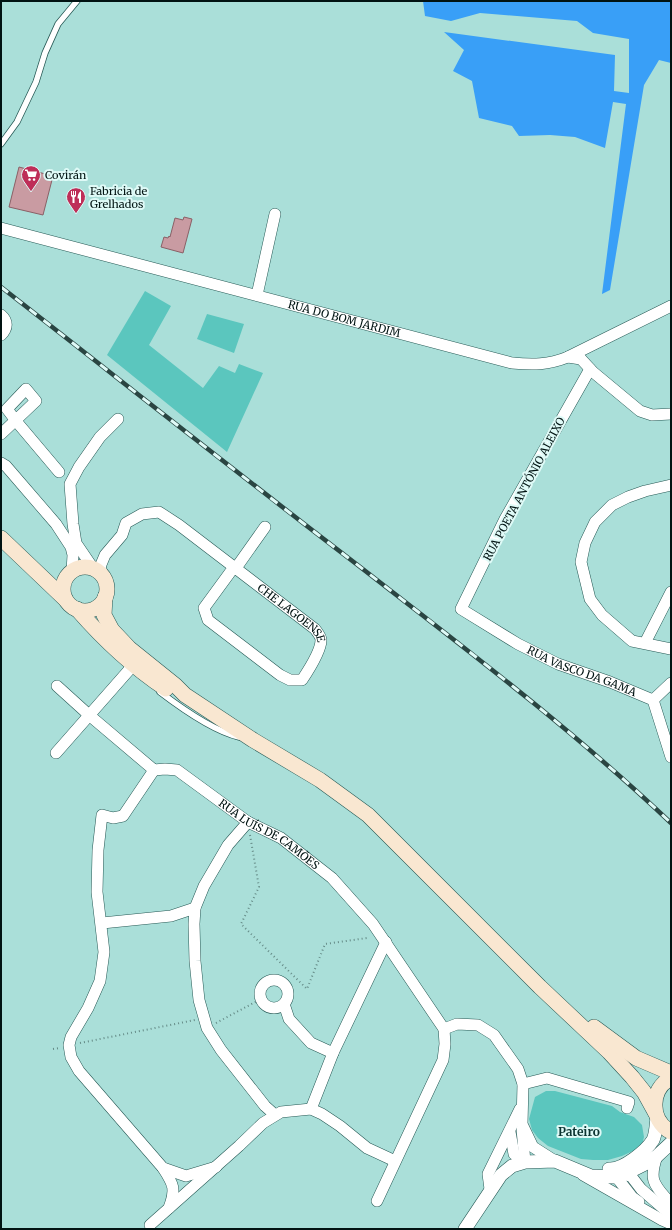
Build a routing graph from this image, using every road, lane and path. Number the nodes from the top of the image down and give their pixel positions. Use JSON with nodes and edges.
{"nodes":[{"id":1,"x":77,"y":1,"type":"edge"},
{"id":2,"x":1,"y":144,"type":"edge"},
{"id":3,"x":275,"y":214,"type":"dead end"},
{"id":4,"x":1,"y":228,"type":"edge"},
{"id":5,"x":257,"y":295,"type":"junction"},
{"id":6,"x":671,"y":306,"type":"edge"},
{"id":7,"x":1,"y":315,"type":"edge"},
{"id":8,"x":1,"y":335,"type":"edge"},
{"id":9,"x":568,"y":357,"type":"junction"},
{"id":10,"x":590,"y":369,"type":"junction"},
{"id":11,"x":671,"y":414,"type":"edge"},
{"id":12,"x":118,"y":418,"type":"dead end"},
{"id":13,"x":1,"y":434,"type":"edge"},
{"id":14,"x":1,"y":462,"type":"edge"},
{"id":15,"x":59,"y":472,"type":"dead end"},
{"id":16,"x":671,"y":485,"type":"edge"},
{"id":17,"x":126,"y":523,"type":"junction"},
{"id":18,"x":56,"y":524,"type":"junction"},
{"id":19,"x":73,"y":524,"type":"junction"},
{"id":20,"x":265,"y":527,"type":"dead end"},
{"id":21,"x":1,"y":537,"type":"edge"},
{"id":22,"x":71,"y":547,"type":"junction"},
{"id":23,"x":90,"y":563,"type":"junction"},
{"id":24,"x":235,"y":567,"type":"junction"},
{"id":25,"x":71,"y":570,"type":"junction"},
{"id":26,"x":104,"y":578,"type":"junction"},
{"id":27,"x":671,"y":592,"type":"edge"},
{"id":28,"x":105,"y":597,"type":"junction"},
{"id":29,"x":65,"y":599,"type":"junction"},
{"id":30,"x":76,"y":609,"type":"junction"},
{"id":31,"x":461,"y":610,"type":"joint"},
{"id":32,"x":645,"y":643,"type":"junction"},
{"id":33,"x":671,"y":649,"type":"edge"},
{"id":34,"x":118,"y":651,"type":"junction"},
{"id":35,"x":130,"y":670,"type":"junction"},
{"id":36,"x":671,"y":682,"type":"edge"},
{"id":37,"x":57,"y":686,"type":"dead end"},
{"id":38,"x":653,"y":700,"type":"junction"},
{"id":39,"x":89,"y":715,"type":"junction"},
{"id":40,"x":253,"y":740,"type":"junction"},
{"id":41,"x":56,"y":753,"type":"dead end"},
{"id":42,"x":671,"y":757,"type":"edge"},
{"id":43,"x":154,"y":770,"type":"junction"},
{"id":44,"x":248,"y":822,"type":"junction"},
{"id":45,"x":196,"y":908,"type":"junction"},
{"id":46,"x":102,"y":923,"type":"junction"},
{"id":47,"x":368,"y":938,"type":"dead end"},
{"id":48,"x":386,"y":942,"type":"junction"},
{"id":49,"x":540,"y":988,"type":"junction"},
{"id":50,"x":261,"y":999,"type":"junction"},
{"id":51,"x":284,"y":1004,"type":"junction"},
{"id":52,"x":207,"y":1028,"type":"junction"},
{"id":53,"x":444,"y":1029,"type":"junction"},
{"id":54,"x":69,"y":1045,"type":"junction"},
{"id":55,"x":53,"y":1049,"type":"dead end"},
{"id":56,"x":332,"y":1054,"type":"junction"},
{"id":57,"x":671,"y":1074,"type":"edge"},
{"id":58,"x":671,"y":1078,"type":"edge"},
{"id":59,"x":523,"y":1084,"type":"junction"},
{"id":60,"x":523,"y":1103,"type":"junction"},
{"id":61,"x":627,"y":1108,"type":"dead end"},
{"id":62,"x":311,"y":1109,"type":"junction"},
{"id":63,"x":275,"y":1115,"type":"junction"},
{"id":64,"x":656,"y":1115,"type":"junction"},
{"id":65,"x":522,"y":1124,"type":"junction"},
{"id":66,"x":510,"y":1132,"type":"junction"},
{"id":67,"x":671,"y":1132,"type":"edge"},
{"id":68,"x":671,"y":1143,"type":"edge"},
{"id":69,"x":657,"y":1156,"type":"junction"},
{"id":70,"x":395,"y":1161,"type":"junction"},
{"id":71,"x":555,"y":1161,"type":"junction"},
{"id":72,"x":525,"y":1162,"type":"junction"},
{"id":73,"x":567,"y":1166,"type":"junction"},
{"id":74,"x":216,"y":1167,"type":"junction"},
{"id":75,"x":163,"y":1168,"type":"junction"},
{"id":76,"x":619,"y":1170,"type":"junction"},
{"id":77,"x":490,"y":1189,"type":"junction"},
{"id":78,"x":377,"y":1201,"type":"dead end"},
{"id":79,"x":671,"y":1204,"type":"edge"},
{"id":80,"x":168,"y":1209,"type":"junction"},
{"id":81,"x":671,"y":1215,"type":"edge"},
{"id":82,"x":671,"y":1223,"type":"edge"},
{"id":83,"x":150,"y":1225,"type":"dead end"},
{"id":84,"x":465,"y":1229,"type":"edge"}],
"edges":[{"from":1,"to":2,"type":"lane"},
{"from":3,"to":5,"type":"street"},
{"from":4,"to":5,"type":"street","name":"RUA DO BOM JARDIM"},
{"from":5,"to":9,"type":"street","name":"RUA DO BOM JARDIM"},
{"from":6,"to":9,"type":"street","name":"RUA DO BOM JARDIM"},
{"from":7,"to":8,"type":"street"},
{"from":9,"to":10,"type":"street"},
{"from":10,"to":11,"type":"street"},
{"from":10,"to":31,"type":"street","name":"RUA POETA ANTÓNIO ALEIXO"},
{"from":12,"to":19,"type":"street"},
{"from":13,"to":15,"type":"street"},
{"from":14,"to":18,"type":"street"},
{"from":16,"to":32,"type":"street"},
{"from":17,"to":23,"type":"street"},
{"from":17,"to":24,"type":"street","name":"CHE LAGOENSE"},
{"from":17,"to":26,"type":"street"},
{"from":18,"to":19,"type":"street"},
{"from":18,"to":22,"type":"street"},
{"from":19,"to":22,"type":"street"},
{"from":19,"to":23,"type":"street"},
{"from":20,"to":24,"type":"street","name":"CHE LAGOENSE"},
{"from":21,"to":25,"type":"main road"},
{"from":21,"to":29,"type":"main road"},
{"from":22,"to":25,"type":"street"},
{"from":23,"to":25,"type":"main road"},
{"from":23,"to":26,"type":"main road"},
{"from":24,"to":24,"type":"street","name":"CHE LAGOENSE"},
{"from":25,"to":29,"type":"main road"},
{"from":26,"to":28,"type":"main road"},
{"from":27,"to":32,"type":"street"},
{"from":28,"to":30,"type":"main road"},
{"from":28,"to":40,"type":"main road"},
{"from":29,"to":30,"type":"main road"},
{"from":30,"to":34,"type":"main road"},
{"from":31,"to":38,"type":"street","name":"RUA VASCO DA GAMA"},
{"from":32,"to":33,"type":"street"},
{"from":34,"to":35,"type":"lane"},
{"from":34,"to":40,"type":"main road"},
{"from":35,"to":39,"type":"street"},
{"from":35,"to":40,"type":"lane"},
{"from":36,"to":38,"type":"street"},
{"from":37,"to":39,"type":"street"},
{"from":38,"to":42,"type":"street"},
{"from":39,"to":41,"type":"street"},
{"from":39,"to":43,"type":"street"},
{"from":40,"to":49,"type":"main road"},
{"from":43,"to":44,"type":"street","name":"RUA LUÍS DE CAMÕES"},
{"from":43,"to":46,"type":"street"},
{"from":44,"to":45,"type":"street"},
{"from":44,"to":47,"type":"path"},
{"from":44,"to":48,"type":"street","name":"RUA LUÍS DE CAMÕES"},
{"from":45,"to":46,"type":"street"},
{"from":45,"to":52,"type":"street"},
{"from":46,"to":54,"type":"street"},
{"from":48,"to":53,"type":"street","name":"RUA LUÍS DE CAMÕES"},
{"from":48,"to":56,"type":"street"},
{"from":49,"to":57,"type":"main road"},
{"from":49,"to":64,"type":"main road"},
{"from":50,"to":51,"type":"street"},
{"from":50,"to":51,"type":"street"},
{"from":50,"to":52,"type":"path"},
{"from":51,"to":56,"type":"street"},
{"from":52,"to":54,"type":"path"},
{"from":52,"to":63,"type":"street"},
{"from":53,"to":59,"type":"street"},
{"from":53,"to":70,"type":"street"},
{"from":54,"to":55,"type":"path"},
{"from":54,"to":75,"type":"street"},
{"from":56,"to":62,"type":"street"},
{"from":58,"to":64,"type":"main road"},
{"from":59,"to":60,"type":"street"},
{"from":59,"to":61,"type":"street"},
{"from":60,"to":65,"type":"street"},
{"from":60,"to":66,"type":"street"},
{"from":62,"to":63,"type":"street"},
{"from":62,"to":70,"type":"street"},
{"from":63,"to":74,"type":"street"},
{"from":64,"to":67,"type":"main road"},
{"from":64,"to":76,"type":"street"},
{"from":65,"to":71,"type":"street"},
{"from":65,"to":72,"type":"street"},
{"from":66,"to":72,"type":"street"},
{"from":66,"to":77,"type":"street"},
{"from":68,"to":69,"type":"street"},
{"from":69,"to":76,"type":"street"},
{"from":69,"to":79,"type":"street"},
{"from":70,"to":78,"type":"street"},
{"from":71,"to":72,"type":"street"},
{"from":71,"to":73,"type":"street"},
{"from":72,"to":77,"type":"street"},
{"from":73,"to":76,"type":"street"},
{"from":73,"to":82,"type":"street"},
{"from":74,"to":75,"type":"street"},
{"from":74,"to":80,"type":"street"},
{"from":75,"to":80,"type":"street"},
{"from":76,"to":81,"type":"street"},
{"from":76,"to":82,"type":"street"},
{"from":77,"to":84,"type":"street"},
{"from":80,"to":83,"type":"street"}]}
